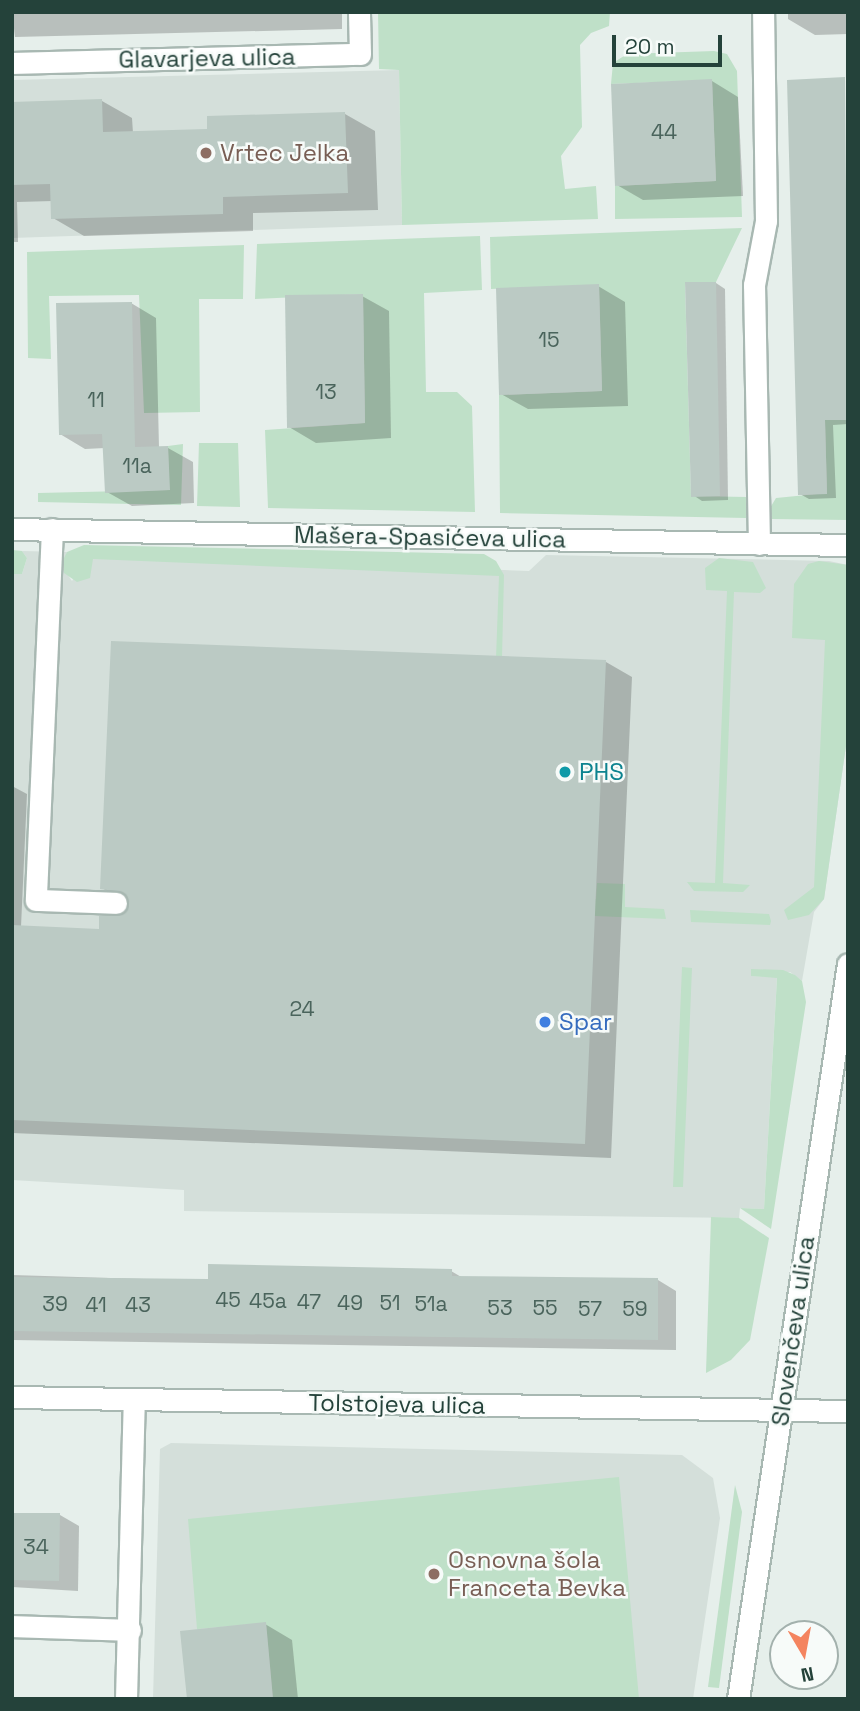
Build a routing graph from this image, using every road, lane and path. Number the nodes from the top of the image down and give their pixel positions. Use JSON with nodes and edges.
{"nodes":[{"id":1,"x":359,"y":12,"type":"edge"},
{"id":2,"x":763,"y":12,"type":"edge"},
{"id":3,"x":12,"y":63,"type":"edge"},
{"id":4,"x":12,"y":528,"type":"edge"},
{"id":5,"x":52,"y":529,"type":"junction"},
{"id":6,"x":759,"y":544,"type":"junction"},
{"id":7,"x":848,"y":545,"type":"edge"},
{"id":8,"x":116,"y":903,"type":"dead end"},
{"id":9,"x":848,"y":964,"type":"edge"},
{"id":10,"x":12,"y":1397,"type":"edge"},
{"id":11,"x":134,"y":1399,"type":"junction"},
{"id":12,"x":781,"y":1410,"type":"junction"},
{"id":13,"x":848,"y":1411,"type":"edge"},
{"id":14,"x":12,"y":1626,"type":"edge"},
{"id":15,"x":130,"y":1630,"type":"junction"},
{"id":16,"x":126,"y":1699,"type":"edge"},
{"id":17,"x":738,"y":1699,"type":"edge"}],
"edges":[{"from":1,"to":3,"type":"street","name":"Glavarjeva ulica"},
{"from":2,"to":6,"type":"street"},
{"from":4,"to":5,"type":"street","name":"Mašera-Spasićeva ulica"},
{"from":5,"to":6,"type":"street","name":"Mašera-Spasićeva ulica"},
{"from":5,"to":8,"type":"street"},
{"from":6,"to":7,"type":"street","name":"Mašera-Spasićeva ulica"},
{"from":9,"to":12,"type":"street","name":"Slovenčeva ulica"},
{"from":10,"to":11,"type":"street","name":"Tolstojeva ulica"},
{"from":11,"to":12,"type":"street","name":"Tolstojeva ulica"},
{"from":11,"to":15,"type":"street"},
{"from":12,"to":13,"type":"street","name":"Tolstojeva ulica"},
{"from":12,"to":17,"type":"street","name":"Slovenčeva ulica"},
{"from":14,"to":15,"type":"street"},
{"from":15,"to":16,"type":"street"}]}
